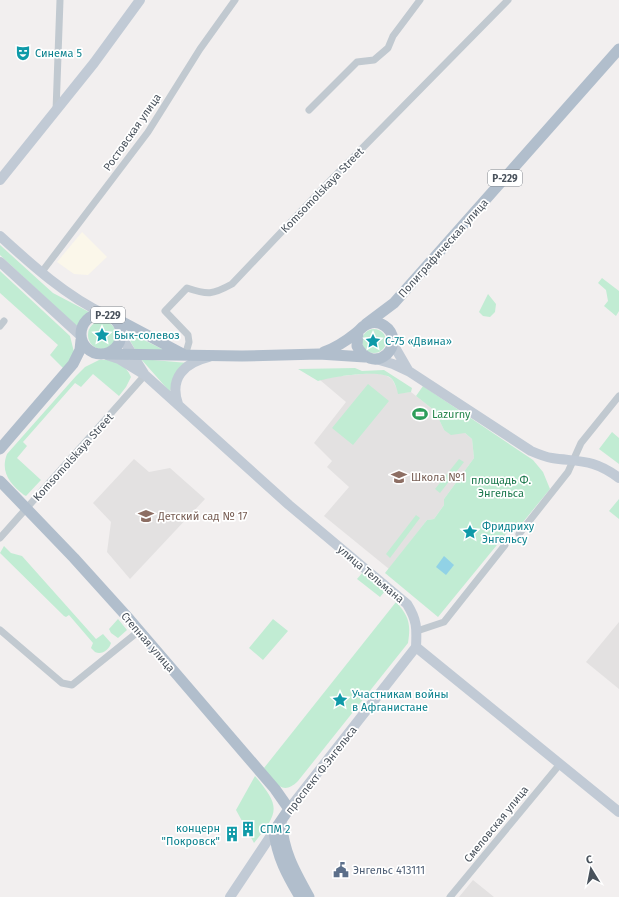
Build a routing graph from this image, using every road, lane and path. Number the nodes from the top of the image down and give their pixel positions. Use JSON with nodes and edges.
{"nodes":[{"id":1,"x":60,"y":0,"type":"edge"},
{"id":2,"x":140,"y":0,"type":"edge"},
{"id":3,"x":235,"y":0,"type":"edge"},
{"id":4,"x":420,"y":0,"type":"edge"},
{"id":5,"x":508,"y":0,"type":"edge"},
{"id":6,"x":619,"y":49,"type":"edge"},
{"id":7,"x":309,"y":110,"type":"dead end"},
{"id":8,"x":56,"y":112,"type":"junction"},
{"id":9,"x":0,"y":180,"type":"edge"},
{"id":10,"x":0,"y":236,"type":"edge"},
{"id":11,"x":0,"y":262,"type":"edge"},
{"id":12,"x":41,"y":273,"type":"junction"},
{"id":13,"x":394,"y":303,"type":"junction"},
{"id":14,"x":109,"y":316,"type":"junction"},
{"id":15,"x":362,"y":328,"type":"junction"},
{"id":16,"x":390,"y":332,"type":"junction"},
{"id":17,"x":121,"y":336,"type":"junction"},
{"id":18,"x":81,"y":338,"type":"junction"},
{"id":19,"x":392,"y":344,"type":"junction"},
{"id":20,"x":94,"y":354,"type":"junction"},
{"id":21,"x":106,"y":354,"type":"junction"},
{"id":22,"x":319,"y":354,"type":"junction"},
{"id":23,"x":133,"y":355,"type":"junction"},
{"id":24,"x":215,"y":355,"type":"junction"},
{"id":25,"x":185,"y":356,"type":"junction"},
{"id":26,"x":371,"y":358,"type":"junction"},
{"id":27,"x":74,"y":364,"type":"junction"},
{"id":28,"x":410,"y":372,"type":"junction"},
{"id":29,"x":145,"y":376,"type":"junction"},
{"id":30,"x":619,"y":396,"type":"edge"},
{"id":31,"x":178,"y":404,"type":"junction"},
{"id":32,"x":0,"y":449,"type":"edge"},
{"id":33,"x":575,"y":459,"type":"junction"},
{"id":34,"x":619,"y":478,"type":"edge"},
{"id":35,"x":0,"y":481,"type":"edge"},
{"id":36,"x":26,"y":508,"type":"junction"},
{"id":37,"x":519,"y":534,"type":"dead end"},
{"id":38,"x":0,"y":538,"type":"edge"},
{"id":39,"x":505,"y":545,"type":"dead end"},
{"id":40,"x":0,"y":630,"type":"edge"},
{"id":41,"x":417,"y":630,"type":"junction"},
{"id":42,"x":139,"y":631,"type":"junction"},
{"id":43,"x":416,"y":647,"type":"junction"},
{"id":44,"x":560,"y":764,"type":"junction"},
{"id":45,"x":289,"y":809,"type":"junction"},
{"id":46,"x":619,"y":812,"type":"edge"},
{"id":47,"x":281,"y":821,"type":"junction"},
{"id":48,"x":274,"y":831,"type":"junction"},
{"id":49,"x":230,"y":897,"type":"edge"},
{"id":50,"x":300,"y":897,"type":"edge"},
{"id":51,"x":310,"y":897,"type":"edge"},
{"id":52,"x":450,"y":897,"type":"edge"}],
"edges":[{"from":1,"to":8,"type":"street"},
{"from":2,"to":8,"type":"street"},
{"from":3,"to":12,"type":"street","name":"Ростовская улица"},
{"from":4,"to":7,"type":"street"},
{"from":5,"to":25,"type":"street","name":"Komsomolskaya Street"},
{"from":6,"to":13,"type":"main road","name":"Полиграфическая улица","number":"Р-229"},
{"from":8,"to":9,"type":"street"},
{"from":10,"to":12,"type":"street"},
{"from":11,"to":18,"type":"street"},
{"from":12,"to":14,"type":"street"},
{"from":13,"to":15,"type":"main road","name":"Полиграфическая улица","number":"Р-229"},
{"from":13,"to":16,"type":"main road","name":"Полиграфическая улица","number":"Р-229"},
{"from":14,"to":17,"type":"main road","name":"улица Тельмана","number":"Р-229"},
{"from":14,"to":18,"type":"main road","number":"Р-229"},
{"from":14,"to":25,"type":"main road","name":"Полиграфическая улица","number":"Р-229"},
{"from":15,"to":16,"type":"main road"},
{"from":15,"to":22,"type":"main road","name":"Полиграфическая улица","number":"Р-229"},
{"from":15,"to":26,"type":"main road"},
{"from":16,"to":19,"type":"main road","name":"Полиграфическая улица","number":"Р-229"},
{"from":17,"to":21,"type":"main road","number":"Р-229"},
{"from":17,"to":23,"type":"street","name":"улица Тельмана"},
{"from":18,"to":20,"type":"main road"},
{"from":18,"to":27,"type":"main road","number":"Р-229"},
{"from":19,"to":26,"type":"main road"},
{"from":19,"to":28,"type":"street"},
{"from":20,"to":21,"type":"main road","name":"улица Тельмана","number":"Р-229"},
{"from":20,"to":27,"type":"main road","number":"Р-229"},
{"from":21,"to":23,"type":"main road","name":"Полиграфическая улица","number":"Р-229"},
{"from":21,"to":29,"type":"street","name":"улица Тельмана"},
{"from":22,"to":24,"type":"main road","name":"Полиграфическая улица","number":"Р-229"},
{"from":22,"to":26,"type":"main road","name":"Полиграфическая улица","number":"Р-229"},
{"from":23,"to":25,"type":"main road","name":"Полиграфическая улица","number":"Р-229"},
{"from":23,"to":29,"type":"street","name":"улица Тельмана"},
{"from":24,"to":25,"type":"main road","name":"Полиграфическая улица","number":"Р-229"},
{"from":24,"to":31,"type":"street"},
{"from":26,"to":28,"type":"street"},
{"from":27,"to":32,"type":"main road","number":"Р-229"},
{"from":28,"to":33,"type":"street"},
{"from":29,"to":31,"type":"street","name":"улица Тельмана"},
{"from":29,"to":36,"type":"street","name":"Komsomolskaya Street"},
{"from":30,"to":33,"type":"street"},
{"from":31,"to":41,"type":"street","name":"улица Тельмана"},
{"from":33,"to":34,"type":"street"},
{"from":33,"to":37,"type":"street"},
{"from":35,"to":36,"type":"main road","name":"Степная улица"},
{"from":36,"to":38,"type":"street","name":"Komsomolskaya Street"},
{"from":36,"to":42,"type":"main road","name":"Степная улица"},
{"from":39,"to":41,"type":"street"},
{"from":40,"to":42,"type":"street"},
{"from":41,"to":43,"type":"street","name":"улица Тельмана"},
{"from":42,"to":45,"type":"main road","name":"Степная улица"},
{"from":43,"to":44,"type":"street"},
{"from":43,"to":45,"type":"street","name":"проспект Ф.Энгельса"},
{"from":44,"to":46,"type":"street"},
{"from":44,"to":52,"type":"street","name":"Смеловская улица"},
{"from":45,"to":47,"type":"main road","name":"проспект Ф.Энгельса"},
{"from":47,"to":48,"type":"main road","name":"проспект Ф.Энгельса"},
{"from":47,"to":51,"type":"main road"},
{"from":48,"to":49,"type":"street","name":"проспект Ф.Энгельса"},
{"from":48,"to":50,"type":"main road"}]}
